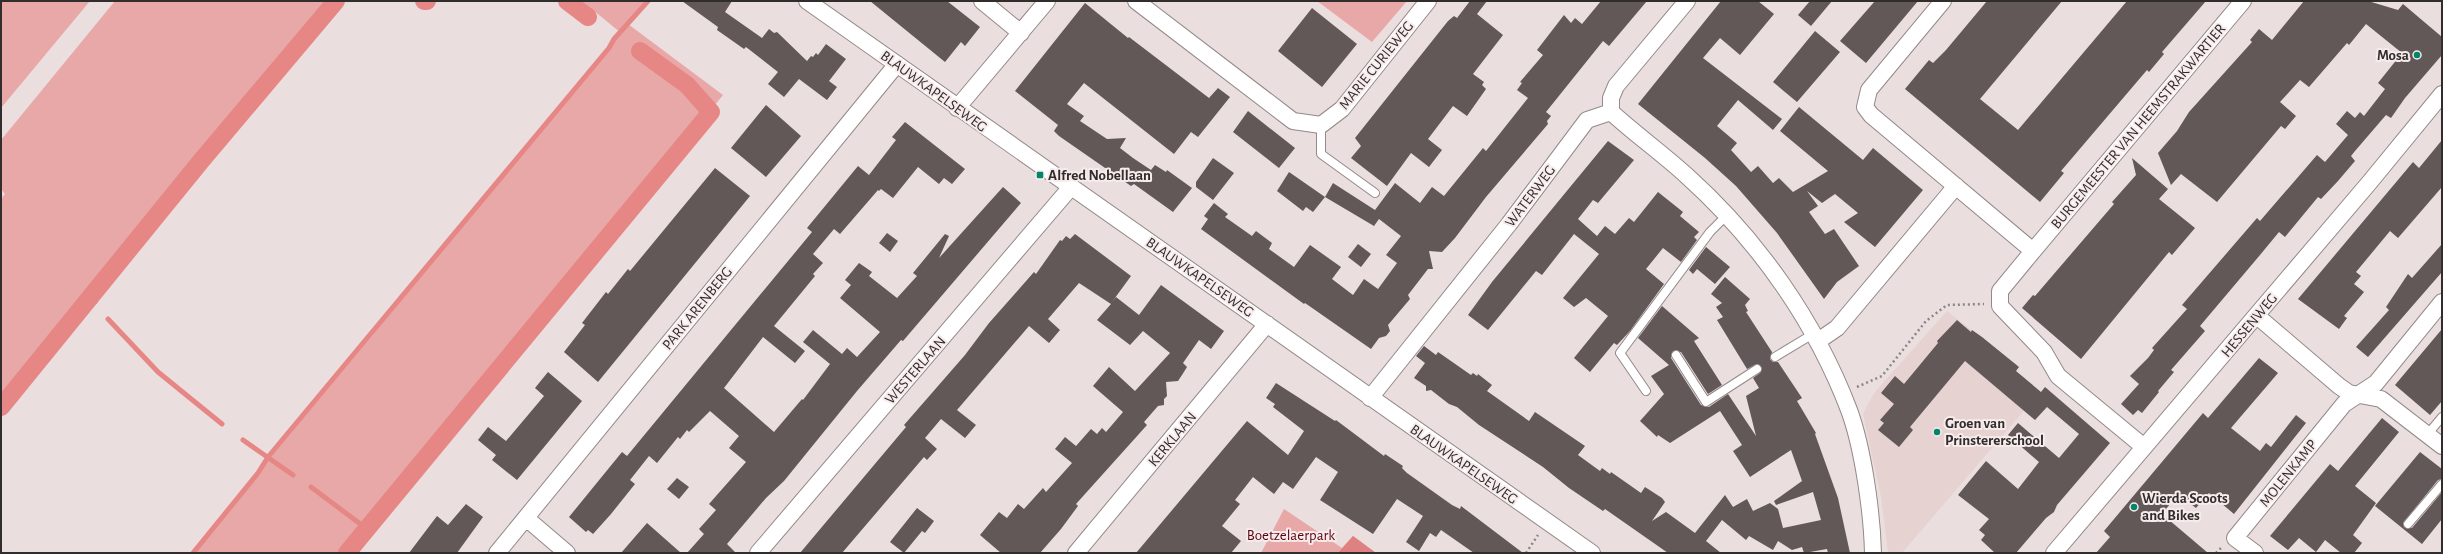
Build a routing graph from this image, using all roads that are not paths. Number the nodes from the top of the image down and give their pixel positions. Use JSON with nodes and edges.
{"nodes":[{"id":1,"x":807,"y":1,"type":"edge"},
{"id":2,"x":982,"y":1,"type":"edge"},
{"id":3,"x":1047,"y":1,"type":"edge"},
{"id":4,"x":1136,"y":1,"type":"edge"},
{"id":5,"x":1428,"y":1,"type":"edge"},
{"id":6,"x":1687,"y":1,"type":"edge"},
{"id":7,"x":1943,"y":1,"type":"edge"},
{"id":8,"x":2244,"y":1,"type":"edge"},
{"id":9,"x":1021,"y":33,"type":"junction"},
{"id":10,"x":897,"y":64,"type":"junction"},
{"id":11,"x":2442,"y":94,"type":"edge"},
{"id":12,"x":957,"y":108,"type":"junction"},
{"id":13,"x":1611,"y":112,"type":"junction"},
{"id":14,"x":1321,"y":125,"type":"junction"},
{"id":15,"x":1956,"y":186,"type":"junction"},
{"id":16,"x":1071,"y":188,"type":"junction"},
{"id":17,"x":1375,"y":193,"type":"dead end"},
{"id":18,"x":1727,"y":215,"type":"junction"},
{"id":19,"x":2033,"y":251,"type":"junction"},
{"id":20,"x":2442,"y":302,"type":"edge"},
{"id":21,"x":2256,"y":316,"type":"junction"},
{"id":22,"x":1267,"y":324,"type":"junction"},
{"id":23,"x":1816,"y":337,"type":"junction"},
{"id":24,"x":1676,"y":355,"type":"dead end"},
{"id":25,"x":1775,"y":357,"type":"dead end"},
{"id":26,"x":1757,"y":369,"type":"dead end"},
{"id":27,"x":1646,"y":391,"type":"dead end"},
{"id":28,"x":2361,"y":395,"type":"junction"},
{"id":29,"x":1370,"y":398,"type":"junction"},
{"id":30,"x":2442,"y":417,"type":"edge"},
{"id":31,"x":2427,"y":435,"type":"junction"},
{"id":32,"x":2442,"y":446,"type":"edge"},
{"id":33,"x":2144,"y":447,"type":"junction"},
{"id":34,"x":2442,"y":484,"type":"edge"},
{"id":35,"x":526,"y":518,"type":"junction"},
{"id":36,"x":2408,"y":524,"type":"dead end"},
{"id":37,"x":498,"y":553,"type":"edge"},
{"id":38,"x":567,"y":553,"type":"edge"},
{"id":39,"x":758,"y":553,"type":"edge"},
{"id":40,"x":1076,"y":553,"type":"edge"},
{"id":41,"x":1592,"y":553,"type":"edge"},
{"id":42,"x":1873,"y":553,"type":"edge"},
{"id":43,"x":2054,"y":553,"type":"edge"},
{"id":44,"x":2255,"y":553,"type":"edge"}],
"edges":[{"from":1,"to":10,"type":"street","name":"BLAUWKAPELSEWEG"},
{"from":2,"to":9,"type":"street"},
{"from":3,"to":9,"type":"street"},
{"from":4,"to":14,"type":"street"},
{"from":5,"to":14,"type":"street","name":"MARIE CURIEWEG"},
{"from":6,"to":13,"type":"street"},
{"from":7,"to":15,"type":"street"},
{"from":8,"to":19,"type":"street","name":"BURGEMEESTER VAN HEEMSTRAKWARTIER"},
{"from":9,"to":12,"type":"street"},
{"from":10,"to":12,"type":"street","name":"BLAUWKAPELSEWEG"},
{"from":10,"to":35,"type":"street","name":"PARK ARENBERG"},
{"from":11,"to":21,"type":"street","name":"HESSENWEG"},
{"from":12,"to":16,"type":"street","name":"BLAUWKAPELSEWEG"},
{"from":13,"to":18,"type":"street"},
{"from":13,"to":29,"type":"street","name":"WATERWEG"},
{"from":14,"to":17,"type":"lane"},
{"from":15,"to":19,"type":"street"},
{"from":15,"to":23,"type":"street"},
{"from":16,"to":22,"type":"street","name":"BLAUWKAPELSEWEG"},
{"from":16,"to":39,"type":"street","name":"WESTERLAAN"},
{"from":18,"to":23,"type":"street"},
{"from":18,"to":27,"type":"lane"},
{"from":19,"to":33,"type":"street","name":"BURGEMEESTER VAN HEEMSTRAKWARTIER"},
{"from":20,"to":28,"type":"street","name":"MOLENKAMP"},
{"from":21,"to":28,"type":"street"},
{"from":21,"to":33,"type":"street","name":"HESSENWEG"},
{"from":22,"to":29,"type":"street","name":"BLAUWKAPELSEWEG"},
{"from":22,"to":40,"type":"street","name":"KERKLAAN"},
{"from":23,"to":25,"type":"lane"},
{"from":23,"to":42,"type":"street"},
{"from":24,"to":26,"type":"lane"},
{"from":28,"to":31,"type":"street"},
{"from":28,"to":44,"type":"street","name":"MOLENKAMP"},
{"from":29,"to":41,"type":"street","name":"BLAUWKAPELSEWEG"},
{"from":30,"to":31,"type":"lane"},
{"from":31,"to":32,"type":"street"},
{"from":33,"to":43,"type":"street","name":"HESSENWEG"},
{"from":34,"to":36,"type":"lane"},
{"from":35,"to":37,"type":"street","name":"PARK ARENBERG"},
{"from":35,"to":38,"type":"street"}]}
